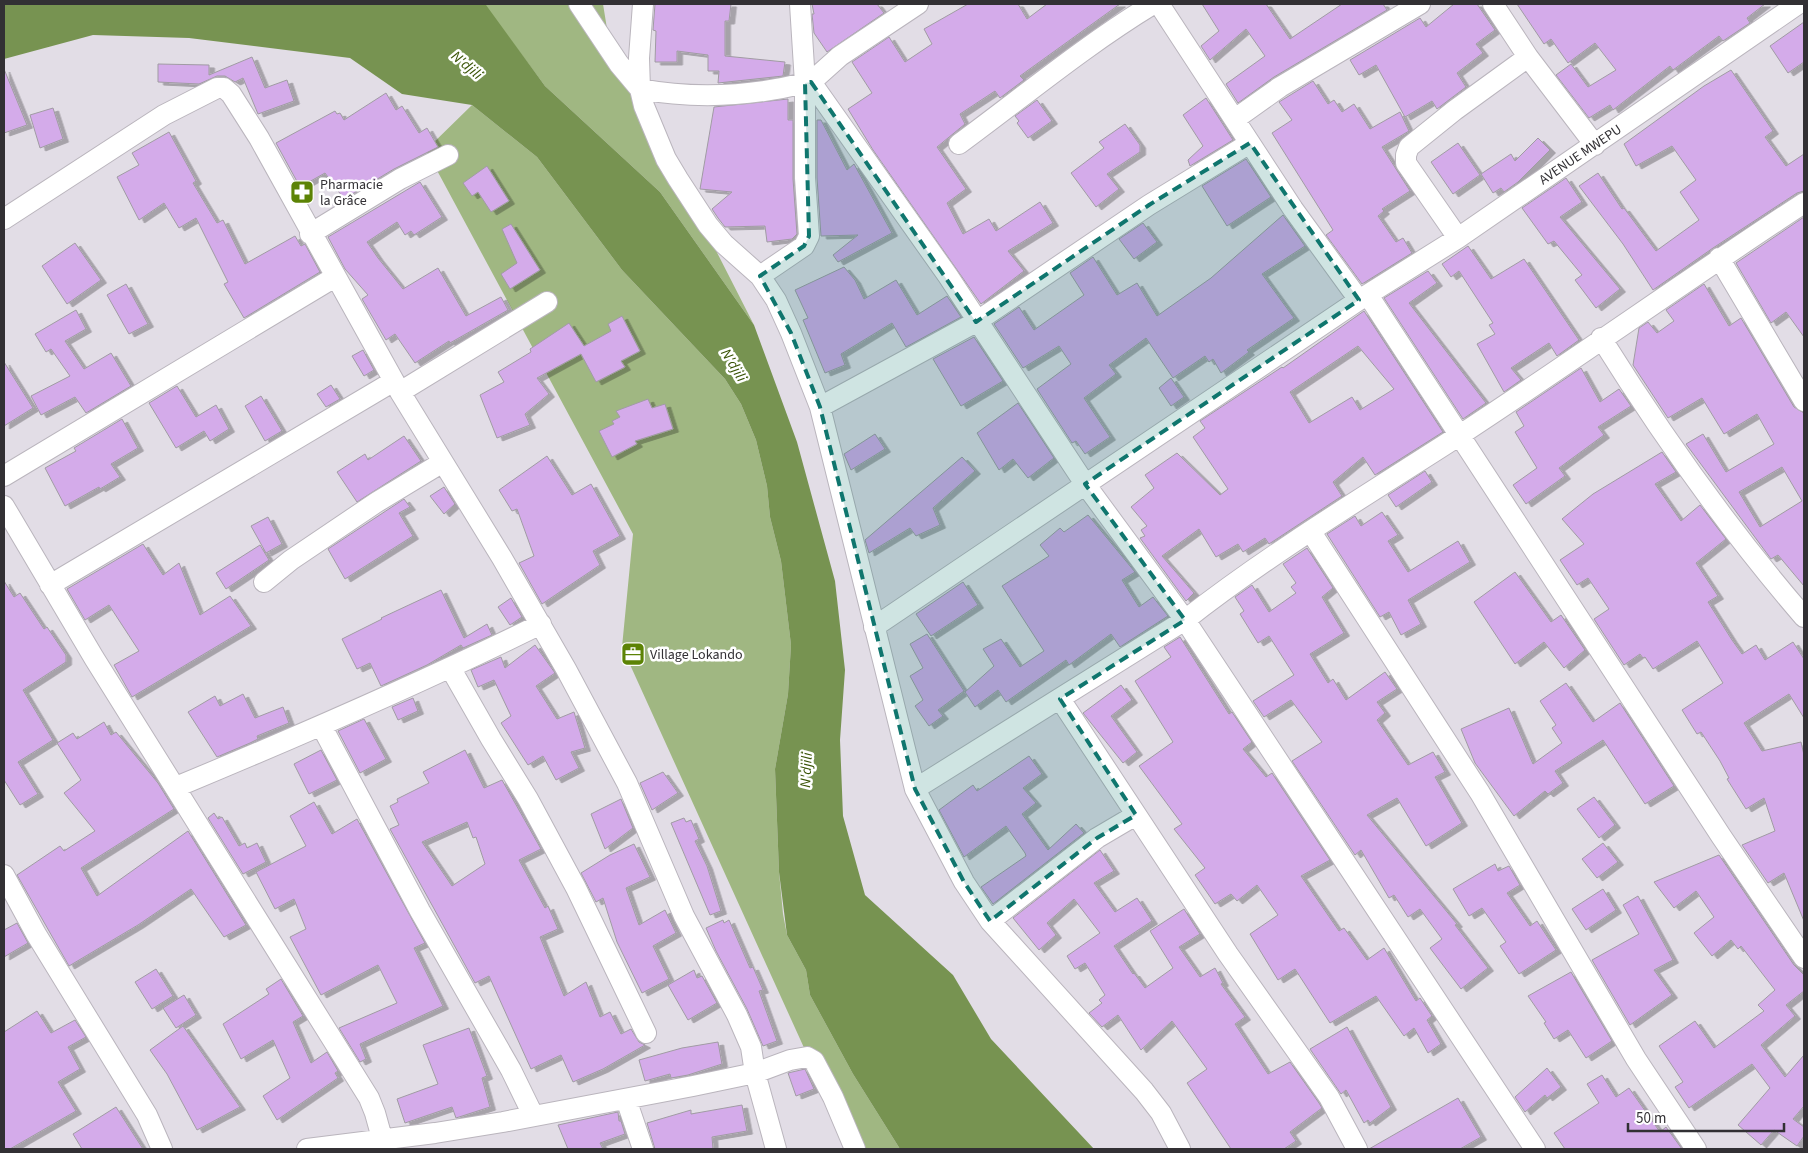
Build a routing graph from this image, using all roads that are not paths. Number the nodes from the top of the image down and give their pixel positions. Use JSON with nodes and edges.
{"nodes":[{"id":1,"x":580,"y":4,"type":"edge"},
{"id":2,"x":643,"y":4,"type":"edge"},
{"id":3,"x":800,"y":4,"type":"edge"},
{"id":4,"x":918,"y":4,"type":"edge"},
{"id":5,"x":1153,"y":4,"type":"edge"},
{"id":6,"x":1159,"y":4,"type":"edge"},
{"id":7,"x":1420,"y":4,"type":"edge"},
{"id":8,"x":1493,"y":4,"type":"edge"},
{"id":9,"x":1798,"y":4,"type":"edge"},
{"id":10,"x":1528,"y":57,"type":"junction"},
{"id":11,"x":808,"y":82,"type":"junction"},
{"id":12,"x":640,"y":89,"type":"junction"},
{"id":13,"x":1235,"y":119,"type":"junction"},
{"id":14,"x":1250,"y":142,"type":"junction"},
{"id":15,"x":959,"y":144,"type":"dead end"},
{"id":16,"x":1594,"y":145,"type":"junction"},
{"id":17,"x":448,"y":155,"type":"dead end"},
{"id":18,"x":1804,"y":203,"type":"edge"},
{"id":19,"x":4,"y":219,"type":"edge"},
{"id":20,"x":310,"y":234,"type":"junction"},
{"id":21,"x":1458,"y":238,"type":"junction"},
{"id":22,"x":1719,"y":258,"type":"junction"},
{"id":23,"x":760,"y":276,"type":"junction"},
{"id":24,"x":335,"y":277,"type":"junction"},
{"id":25,"x":1364,"y":297,"type":"junction"},
{"id":26,"x":547,"y":302,"type":"dead end"},
{"id":27,"x":976,"y":322,"type":"junction"},
{"id":28,"x":1601,"y":338,"type":"junction"},
{"id":29,"x":397,"y":387,"type":"junction"},
{"id":30,"x":1804,"y":401,"type":"edge"},
{"id":31,"x":820,"y":408,"type":"junction"},
{"id":32,"x":1459,"y":435,"type":"junction"},
{"id":33,"x":443,"y":462,"type":"junction"},
{"id":34,"x":4,"y":476,"type":"edge"},
{"id":35,"x":1085,"y":484,"type":"junction"},
{"id":36,"x":4,"y":506,"type":"edge"},
{"id":37,"x":1311,"y":532,"type":"junction"},
{"id":38,"x":264,"y":582,"type":"dead end"},
{"id":39,"x":50,"y":585,"type":"junction"},
{"id":40,"x":1804,"y":617,"type":"edge"},
{"id":41,"x":1185,"y":620,"type":"junction"},
{"id":42,"x":540,"y":624,"type":"junction"},
{"id":43,"x":874,"y":627,"type":"junction"},
{"id":44,"x":451,"y":669,"type":"junction"},
{"id":45,"x":1060,"y":699,"type":"junction"},
{"id":46,"x":322,"y":727,"type":"junction"},
{"id":47,"x":176,"y":787,"type":"junction"},
{"id":48,"x":915,"y":789,"type":"junction"},
{"id":49,"x":1136,"y":815,"type":"junction"},
{"id":50,"x":4,"y":875,"type":"edge"},
{"id":51,"x":990,"y":921,"type":"junction"},
{"id":52,"x":1804,"y":958,"type":"edge"},
{"id":53,"x":646,"y":1033,"type":"dead end"},
{"id":54,"x":755,"y":1072,"type":"junction"},
{"id":55,"x":626,"y":1099,"type":"junction"},
{"id":56,"x":533,"y":1115,"type":"junction"},
{"id":57,"x":384,"y":1145,"type":"edge"},
{"id":58,"x":162,"y":1149,"type":"edge"},
{"id":59,"x":307,"y":1149,"type":"edge"},
{"id":60,"x":643,"y":1149,"type":"edge"},
{"id":61,"x":776,"y":1149,"type":"edge"},
{"id":62,"x":855,"y":1149,"type":"edge"},
{"id":63,"x":1180,"y":1149,"type":"edge"},
{"id":64,"x":1357,"y":1149,"type":"edge"},
{"id":65,"x":1535,"y":1149,"type":"edge"},
{"id":66,"x":1696,"y":1149,"type":"edge"}],
"edges":[{"from":1,"to":12,"type":"street"},
{"from":2,"to":12,"type":"street"},
{"from":3,"to":11,"type":"street"},
{"from":4,"to":11,"type":"street"},
{"from":5,"to":15,"type":"street"},
{"from":6,"to":13,"type":"street"},
{"from":7,"to":13,"type":"street"},
{"from":8,"to":10,"type":"street"},
{"from":9,"to":16,"type":"street","name":"AVENUE MWEPU"},
{"from":10,"to":16,"type":"street"},
{"from":10,"to":21,"type":"street"},
{"from":11,"to":12,"type":"street"},
{"from":11,"to":23,"type":"street"},
{"from":11,"to":27,"type":"street"},
{"from":12,"to":23,"type":"street"},
{"from":13,"to":14,"type":"street"},
{"from":14,"to":25,"type":"street"},
{"from":14,"to":27,"type":"street"},
{"from":16,"to":21,"type":"street","name":"AVENUE MWEPU"},
{"from":17,"to":20,"type":"street"},
{"from":18,"to":22,"type":"street"},
{"from":19,"to":20,"type":"street"},
{"from":20,"to":24,"type":"street"},
{"from":21,"to":25,"type":"street","name":"AVENUE MWEPU"},
{"from":22,"to":28,"type":"street"},
{"from":22,"to":30,"type":"street"},
{"from":23,"to":31,"type":"street"},
{"from":24,"to":29,"type":"street"},
{"from":24,"to":34,"type":"street"},
{"from":25,"to":32,"type":"street"},
{"from":25,"to":35,"type":"street","name":"AVENUE MWEPU"},
{"from":26,"to":29,"type":"street"},
{"from":27,"to":31,"type":"street"},
{"from":27,"to":35,"type":"street"},
{"from":28,"to":32,"type":"street"},
{"from":28,"to":40,"type":"street"},
{"from":29,"to":33,"type":"street"},
{"from":29,"to":39,"type":"street"},
{"from":31,"to":43,"type":"street"},
{"from":32,"to":37,"type":"street"},
{"from":32,"to":52,"type":"street"},
{"from":33,"to":38,"type":"street"},
{"from":33,"to":42,"type":"street"},
{"from":35,"to":41,"type":"street"},
{"from":35,"to":43,"type":"street","name":"AVENUE MWEPU"},
{"from":36,"to":39,"type":"street"},
{"from":37,"to":41,"type":"street"},
{"from":37,"to":66,"type":"street"},
{"from":39,"to":47,"type":"street"},
{"from":41,"to":45,"type":"street"},
{"from":41,"to":65,"type":"street"},
{"from":42,"to":44,"type":"street"},
{"from":42,"to":54,"type":"street"},
{"from":43,"to":48,"type":"street"},
{"from":44,"to":46,"type":"street"},
{"from":44,"to":53,"type":"street"},
{"from":45,"to":48,"type":"street"},
{"from":45,"to":49,"type":"street"},
{"from":46,"to":47,"type":"street"},
{"from":46,"to":56,"type":"street"},
{"from":47,"to":57,"type":"street"},
{"from":48,"to":51,"type":"street"},
{"from":49,"to":51,"type":"street"},
{"from":49,"to":64,"type":"street"},
{"from":50,"to":58,"type":"street"},
{"from":51,"to":63,"type":"street"},
{"from":54,"to":55,"type":"street"},
{"from":54,"to":61,"type":"street"},
{"from":54,"to":62,"type":"street"},
{"from":55,"to":56,"type":"street"},
{"from":55,"to":60,"type":"street"},
{"from":56,"to":57,"type":"street"},
{"from":57,"to":59,"type":"street"}]}
